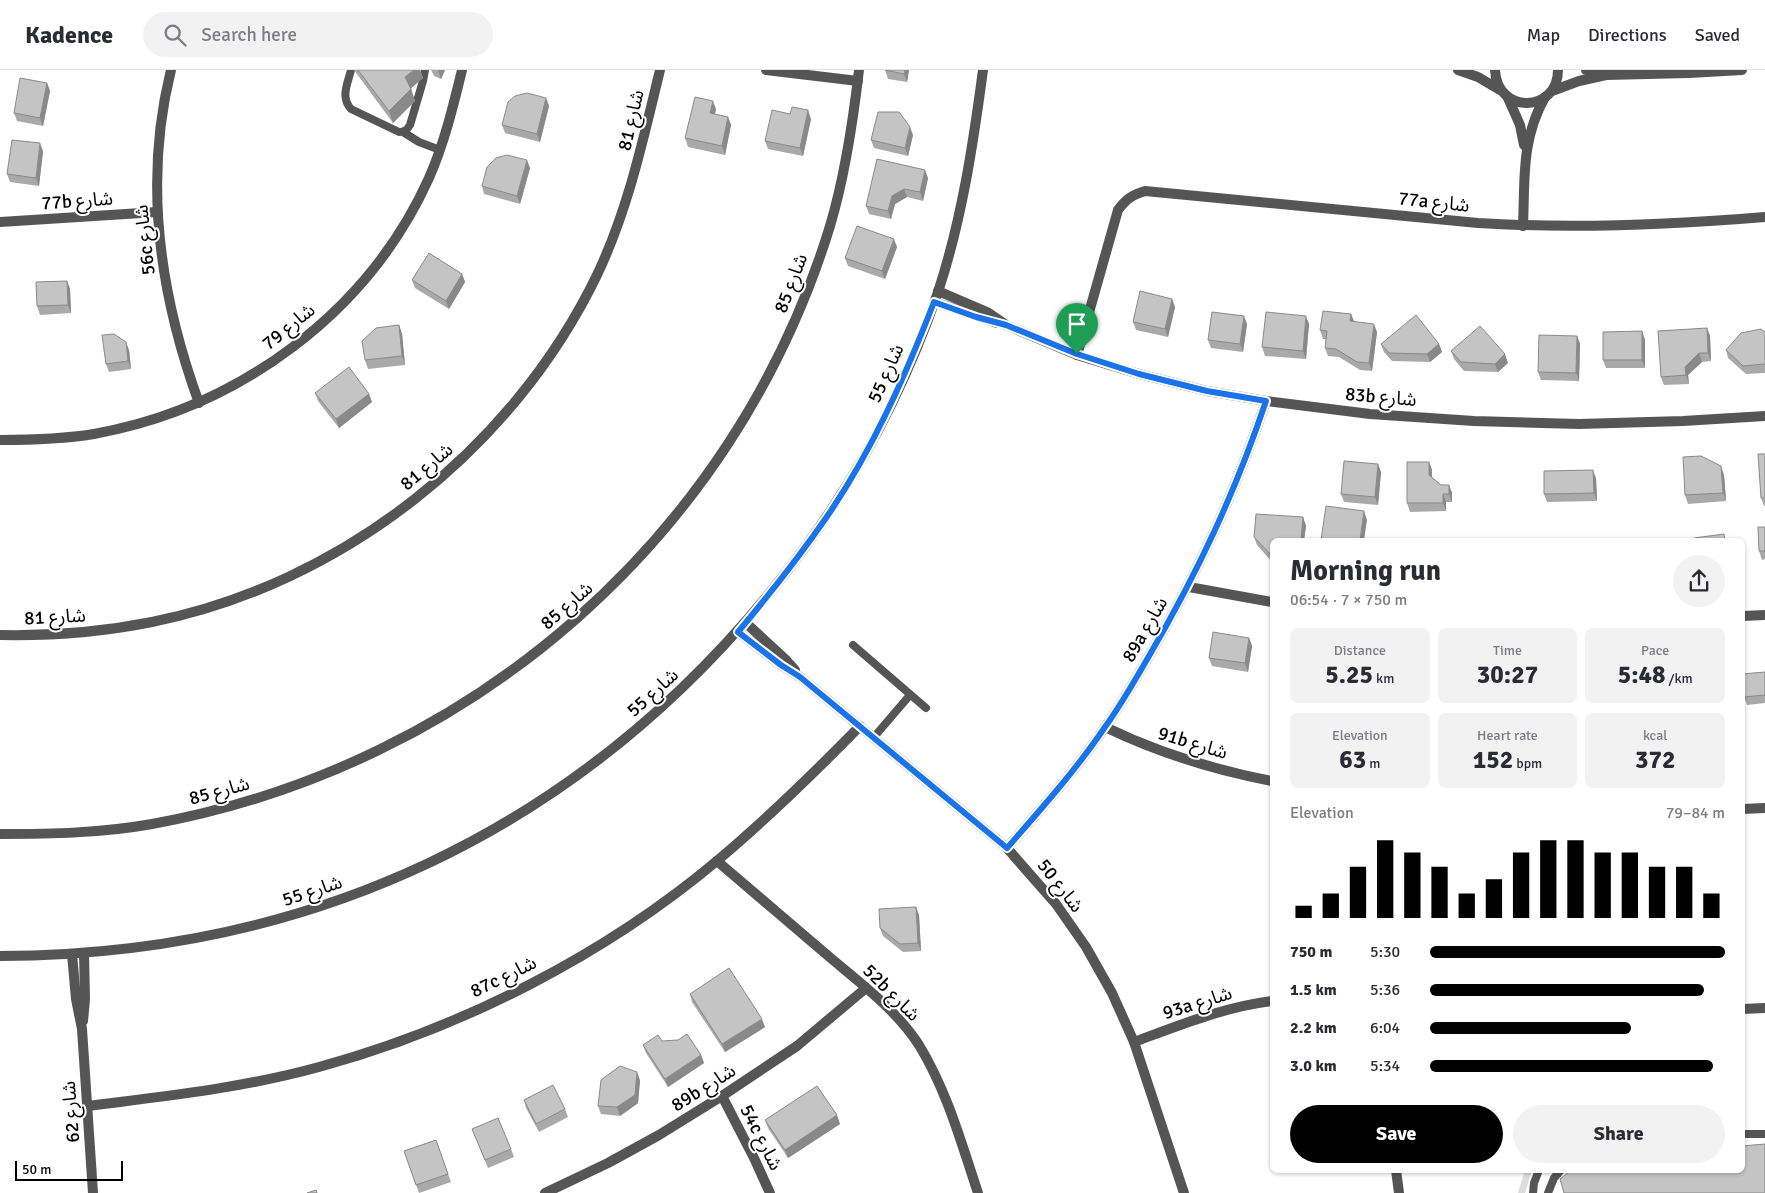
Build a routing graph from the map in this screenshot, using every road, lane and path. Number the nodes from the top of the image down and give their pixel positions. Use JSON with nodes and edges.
{"nodes":[{"id":1,"x":171,"y":70,"type":"edge"},
{"id":2,"x":351,"y":70,"type":"edge"},
{"id":3,"x":425,"y":70,"type":"edge"},
{"id":4,"x":462,"y":70,"type":"edge"},
{"id":5,"x":660,"y":70,"type":"edge"},
{"id":6,"x":766,"y":70,"type":"edge"},
{"id":7,"x":859,"y":70,"type":"edge"},
{"id":8,"x":983,"y":70,"type":"edge"},
{"id":9,"x":1458,"y":70,"type":"edge"},
{"id":10,"x":1495,"y":70,"type":"edge"},
{"id":11,"x":1558,"y":70,"type":"edge"},
{"id":12,"x":1586,"y":70,"type":"edge"},
{"id":13,"x":1742,"y":70,"type":"edge"},
{"id":14,"x":1606,"y":75,"type":"junction"},
{"id":15,"x":858,"y":81,"type":"junction"},
{"id":16,"x":1500,"y":90,"type":"junction"},
{"id":17,"x":1549,"y":94,"type":"junction"},
{"id":18,"x":1508,"y":98,"type":"junction"},
{"id":19,"x":402,"y":132,"type":"junction"},
{"id":20,"x":440,"y":150,"type":"junction"},
{"id":21,"x":1526,"y":153,"type":"junction"},
{"id":22,"x":157,"y":212,"type":"junction"},
{"id":23,"x":1765,"y":217,"type":"edge"},
{"id":24,"x":0,"y":222,"type":"edge"},
{"id":25,"x":1523,"y":226,"type":"junction"},
{"id":26,"x":938,"y":291,"type":"junction"},
{"id":27,"x":934,"y":302,"type":"junction"},
{"id":28,"x":1006,"y":325,"type":"junction"},
{"id":29,"x":1077,"y":354,"type":"junction"},
{"id":30,"x":1266,"y":401,"type":"junction"},
{"id":31,"x":199,"y":402,"type":"junction"},
{"id":32,"x":1765,"y":416,"type":"edge"},
{"id":33,"x":0,"y":440,"type":"edge"},
{"id":34,"x":1189,"y":587,"type":"junction"},
{"id":35,"x":1270,"y":602,"type":"edge"},
{"id":36,"x":1765,"y":615,"type":"edge"},
{"id":37,"x":1745,"y":616,"type":"edge"},
{"id":38,"x":746,"y":623,"type":"junction"},
{"id":39,"x":738,"y":632,"type":"junction"},
{"id":40,"x":0,"y":635,"type":"edge"},
{"id":41,"x":853,"y":645,"type":"dead end"},
{"id":42,"x":800,"y":677,"type":"junction"},
{"id":43,"x":910,"y":695,"type":"junction"},
{"id":44,"x":926,"y":708,"type":"dead end"},
{"id":45,"x":860,"y":726,"type":"junction"},
{"id":46,"x":1106,"y":727,"type":"junction"},
{"id":47,"x":874,"y":737,"type":"junction"},
{"id":48,"x":1270,"y":781,"type":"edge"},
{"id":49,"x":1765,"y":808,"type":"edge"},
{"id":50,"x":1745,"y":809,"type":"edge"},
{"id":51,"x":0,"y":834,"type":"edge"},
{"id":52,"x":1007,"y":848,"type":"junction"},
{"id":53,"x":717,"y":860,"type":"junction"},
{"id":54,"x":72,"y":954,"type":"junction"},
{"id":55,"x":84,"y":954,"type":"junction"},
{"id":56,"x":0,"y":956,"type":"edge"},
{"id":57,"x":866,"y":988,"type":"junction"},
{"id":58,"x":1270,"y":1001,"type":"edge"},
{"id":59,"x":1765,"y":1008,"type":"edge"},
{"id":60,"x":1745,"y":1009,"type":"edge"},
{"id":61,"x":82,"y":1029,"type":"junction"},
{"id":62,"x":1134,"y":1042,"type":"junction"},
{"id":63,"x":722,"y":1096,"type":"junction"},
{"id":64,"x":88,"y":1106,"type":"junction"},
{"id":65,"x":1745,"y":1134,"type":"edge"},
{"id":66,"x":1765,"y":1134,"type":"edge"},
{"id":67,"x":1396,"y":1173,"type":"edge"},
{"id":68,"x":1538,"y":1173,"type":"edge"},
{"id":69,"x":1558,"y":1173,"type":"edge"},
{"id":70,"x":560,"y":1190,"type":"edge"},
{"id":71,"x":92,"y":1193,"type":"edge"},
{"id":72,"x":544,"y":1193,"type":"edge"},
{"id":73,"x":770,"y":1193,"type":"edge"},
{"id":74,"x":978,"y":1193,"type":"edge"},
{"id":75,"x":1184,"y":1193,"type":"edge"},
{"id":76,"x":1399,"y":1193,"type":"edge"},
{"id":77,"x":1532,"y":1193,"type":"edge"},
{"id":78,"x":1548,"y":1193,"type":"edge"}],
"edges":[{"from":1,"to":22,"type":"street","name":"56c شارع"},
{"from":2,"to":19,"type":"lane"},
{"from":3,"to":19,"type":"lane"},
{"from":4,"to":20,"type":"street","name":"شارع 79"},
{"from":5,"to":40,"type":"street","name":"شارع 81"},
{"from":6,"to":15,"type":"street"},
{"from":7,"to":15,"type":"street","name":"شارع 85"},
{"from":8,"to":26,"type":"street","name":"شارع 55"},
{"from":9,"to":16,"type":"street"},
{"from":10,"to":16,"type":"street"},
{"from":11,"to":17,"type":"street"},
{"from":12,"to":14,"type":"street"},
{"from":13,"to":14,"type":"street"},
{"from":14,"to":17,"type":"street"},
{"from":15,"to":51,"type":"street","name":"شارع 85"},
{"from":16,"to":18,"type":"street"},
{"from":17,"to":18,"type":"street"},
{"from":17,"to":21,"type":"street"},
{"from":18,"to":21,"type":"street"},
{"from":19,"to":20,"type":"lane"},
{"from":20,"to":31,"type":"street","name":"شارع 79"},
{"from":21,"to":25,"type":"street"},
{"from":22,"to":24,"type":"street","name":"77b شارع"},
{"from":22,"to":31,"type":"street","name":"56c شارع"},
{"from":23,"to":25,"type":"street","name":"77a شارع"},
{"from":25,"to":29,"type":"street","name":"77a شارع"},
{"from":26,"to":27,"type":"street","name":"شارع 55"},
{"from":26,"to":28,"type":"street","name":"83b شارع"},
{"from":27,"to":28,"type":"street","name":"83b شارع"},
{"from":27,"to":38,"type":"street","name":"شارع 55"},
{"from":28,"to":29,"type":"street","name":"83b شارع"},
{"from":29,"to":30,"type":"street","name":"83b شارع"},
{"from":30,"to":32,"type":"street","name":"83b شارع"},
{"from":30,"to":34,"type":"street","name":"89a شارع"},
{"from":31,"to":33,"type":"street","name":"شارع 79"},
{"from":34,"to":35,"type":"street"},
{"from":34,"to":46,"type":"street","name":"89a شارع"},
{"from":36,"to":37,"type":"street"},
{"from":38,"to":39,"type":"street","name":"شارع 55"},
{"from":38,"to":42,"type":"street","name":"شارع 50"},
{"from":39,"to":42,"type":"street","name":"شارع 50"},
{"from":39,"to":55,"type":"street","name":"شارع 55"},
{"from":41,"to":43,"type":"lane"},
{"from":42,"to":45,"type":"street","name":"شارع 50"},
{"from":43,"to":44,"type":"lane"},
{"from":43,"to":47,"type":"lane"},
{"from":45,"to":47,"type":"street","name":"شارع 50"},
{"from":45,"to":53,"type":"street","name":"87c شارع"},
{"from":46,"to":48,"type":"street","name":"91b شارع"},
{"from":46,"to":52,"type":"street","name":"89a شارع"},
{"from":47,"to":52,"type":"street","name":"شارع 50"},
{"from":49,"to":50,"type":"street"},
{"from":52,"to":62,"type":"street","name":"شارع 50"},
{"from":53,"to":57,"type":"street","name":"52b شارع"},
{"from":53,"to":64,"type":"street","name":"87c شارع"},
{"from":54,"to":55,"type":"street","name":"شارع 55"},
{"from":54,"to":56,"type":"street","name":"شارع 55"},
{"from":54,"to":61,"type":"street","name":"شارع 62"},
{"from":55,"to":61,"type":"street","name":"شارع 62"},
{"from":57,"to":63,"type":"street","name":"89b شارع"},
{"from":57,"to":74,"type":"street","name":"52b شارع"},
{"from":58,"to":62,"type":"street","name":"93a شارع"},
{"from":59,"to":60,"type":"street"},
{"from":61,"to":64,"type":"street","name":"شارع 62"},
{"from":62,"to":75,"type":"street","name":"شارع 50"},
{"from":63,"to":70,"type":"street","name":"89b شارع"},
{"from":63,"to":73,"type":"street","name":"54c شارع"},
{"from":64,"to":71,"type":"street","name":"شارع 62"},
{"from":65,"to":66,"type":"lane"},
{"from":67,"to":76,"type":"street"},
{"from":68,"to":77,"type":"lane"},
{"from":69,"to":78,"type":"lane"},
{"from":70,"to":72,"type":"street","name":"89b شارع"}]}
